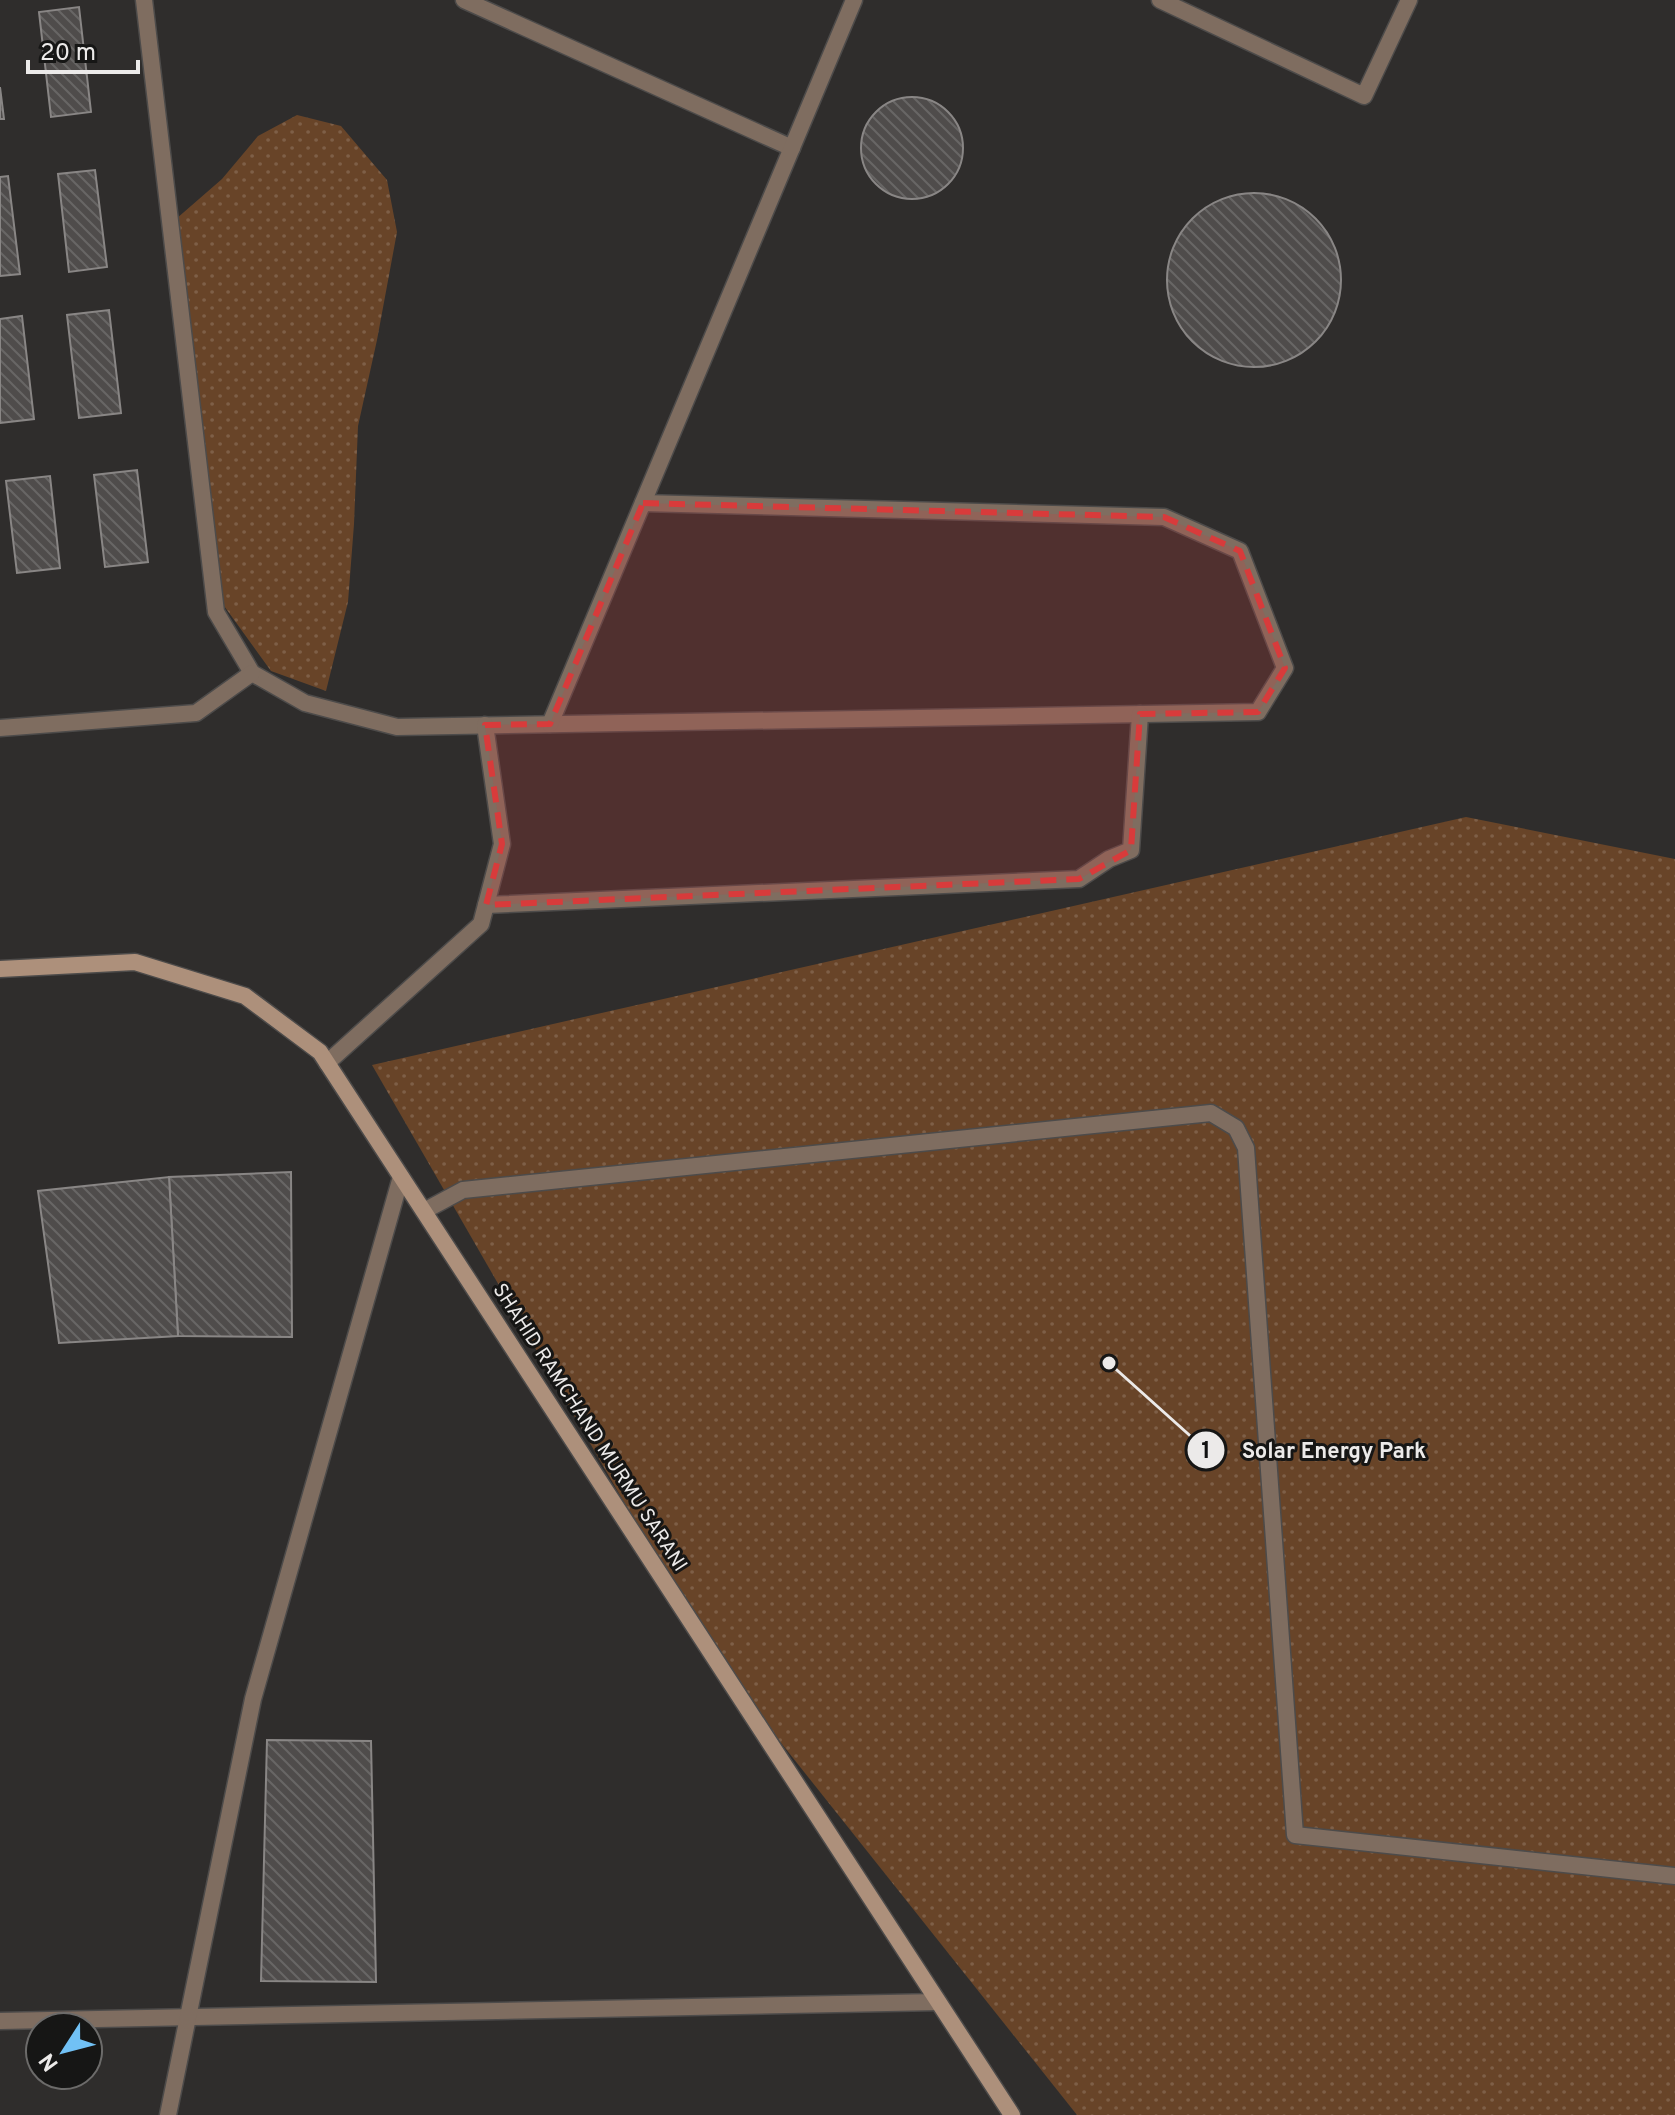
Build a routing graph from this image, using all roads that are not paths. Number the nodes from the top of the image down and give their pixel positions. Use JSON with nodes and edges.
{"nodes":[{"id":1,"x":144,"y":0,"type":"edge"},
{"id":2,"x":464,"y":0,"type":"edge"},
{"id":3,"x":854,"y":0,"type":"edge"},
{"id":4,"x":1160,"y":0,"type":"edge"},
{"id":5,"x":1409,"y":0,"type":"edge"},
{"id":6,"x":792,"y":148,"type":"junction"},
{"id":7,"x":643,"y":503,"type":"junction"},
{"id":8,"x":252,"y":673,"type":"junction"},
{"id":9,"x":1140,"y":714,"type":"junction"},
{"id":10,"x":550,"y":724,"type":"junction"},
{"id":11,"x":485,"y":725,"type":"junction"},
{"id":12,"x":0,"y":728,"type":"edge"},
{"id":13,"x":486,"y":905,"type":"junction"},
{"id":14,"x":0,"y":969,"type":"edge"},
{"id":15,"x":327,"y":1063,"type":"junction"},
{"id":16,"x":401,"y":1177,"type":"junction"},
{"id":17,"x":424,"y":1211,"type":"junction"},
{"id":18,"x":1675,"y":1876,"type":"edge"},
{"id":19,"x":938,"y":2002,"type":"junction"},
{"id":20,"x":188,"y":2016,"type":"junction"},
{"id":21,"x":0,"y":2021,"type":"edge"},
{"id":22,"x":168,"y":2115,"type":"edge"},
{"id":23,"x":1012,"y":2115,"type":"edge"}],
"edges":[{"from":1,"to":8,"type":"street"},
{"from":2,"to":6,"type":"street"},
{"from":3,"to":6,"type":"street"},
{"from":4,"to":5,"type":"street"},
{"from":6,"to":7,"type":"street"},
{"from":7,"to":9,"type":"street"},
{"from":7,"to":10,"type":"street"},
{"from":8,"to":11,"type":"street"},
{"from":8,"to":12,"type":"street"},
{"from":9,"to":10,"type":"street"},
{"from":9,"to":13,"type":"street"},
{"from":10,"to":11,"type":"street"},
{"from":11,"to":13,"type":"street"},
{"from":13,"to":15,"type":"street"},
{"from":14,"to":15,"type":"street","name":"SHAHID RAMCHAND MURMU SARANI"},
{"from":15,"to":16,"type":"street","name":"SHAHID RAMCHAND MURMU SARANI"},
{"from":16,"to":17,"type":"street","name":"SHAHID RAMCHAND MURMU SARANI"},
{"from":16,"to":20,"type":"street"},
{"from":17,"to":18,"type":"street"},
{"from":17,"to":19,"type":"street","name":"SHAHID RAMCHAND MURMU SARANI"},
{"from":19,"to":20,"type":"street"},
{"from":19,"to":23,"type":"street","name":"SHAHID RAMCHAND MURMU SARANI"},
{"from":20,"to":21,"type":"street"},
{"from":20,"to":22,"type":"street"}]}
